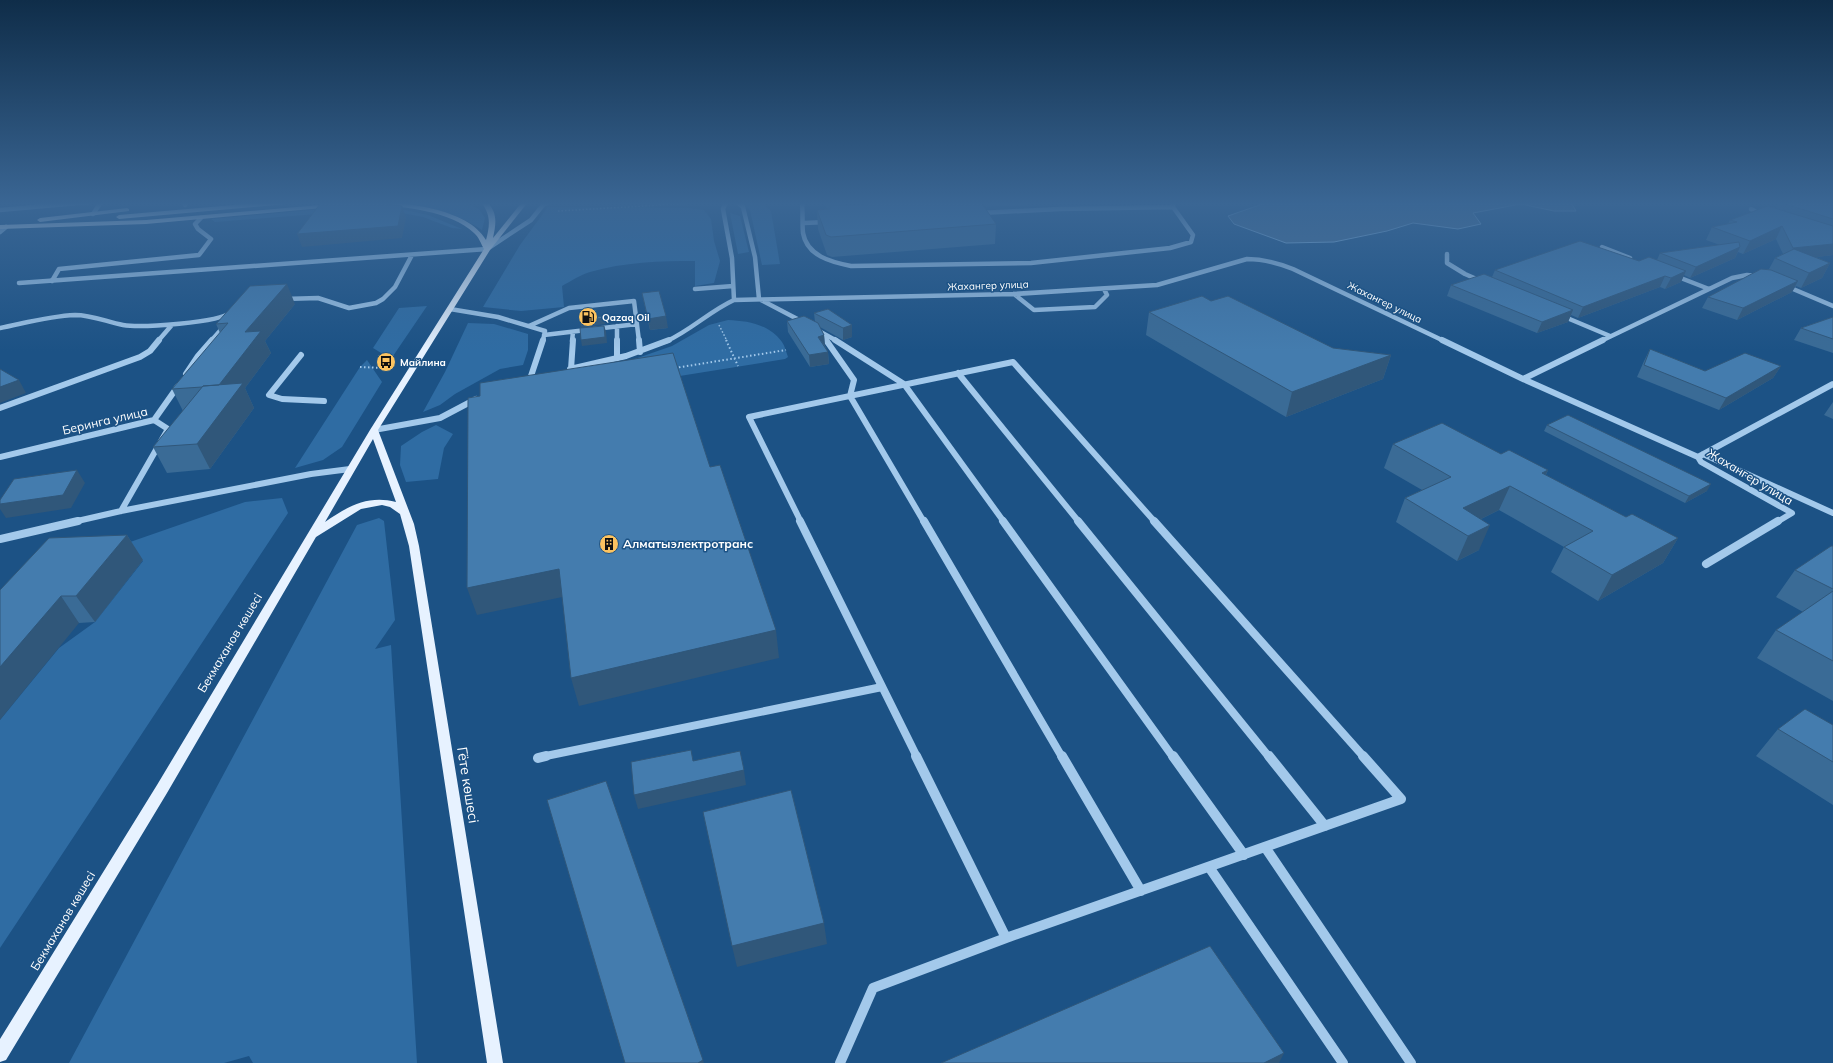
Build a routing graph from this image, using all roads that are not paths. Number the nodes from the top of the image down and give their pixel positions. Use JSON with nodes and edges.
{"nodes":[{"id":1,"x":202,"y":252,"type":"edge"},
{"id":2,"x":454,"y":252,"type":"edge"},
{"id":3,"x":485,"y":252,"type":"edge"},
{"id":4,"x":731,"y":252,"type":"edge"},
{"id":5,"x":754,"y":252,"type":"edge"},
{"id":6,"x":813,"y":252,"type":"edge"},
{"id":7,"x":1137,"y":252,"type":"edge"},
{"id":8,"x":1614,"y":252,"type":"edge"},
{"id":9,"x":1447,"y":254,"type":"dead end"},
{"id":10,"x":412,"y":255,"type":"junction"},
{"id":11,"x":1637,"y":261,"type":"edge"},
{"id":12,"x":1666,"y":272,"type":"edge"},
{"id":13,"x":1766,"y":277,"type":"edge"},
{"id":14,"x":52,"y":281,"type":"junction"},
{"id":15,"x":19,"y":283,"type":"dead end"},
{"id":16,"x":1779,"y":283,"type":"edge"},
{"id":17,"x":1487,"y":284,"type":"edge"},
{"id":18,"x":734,"y":286,"type":"junction"},
{"id":19,"x":695,"y":288,"type":"dead end"},
{"id":20,"x":1104,"y":289,"type":"junction"},
{"id":21,"x":1709,"y":289,"type":"junction"},
{"id":22,"x":1014,"y":294,"type":"junction"},
{"id":23,"x":278,"y":299,"type":"edge"},
{"id":24,"x":759,"y":299,"type":"junction"},
{"id":25,"x":734,"y":300,"type":"junction"},
{"id":26,"x":1833,"y":306,"type":"edge"},
{"id":27,"x":450,"y":309,"type":"junction"},
{"id":28,"x":1552,"y":312,"type":"edge"},
{"id":29,"x":637,"y":324,"type":"junction"},
{"id":30,"x":171,"y":326,"type":"junction"},
{"id":31,"x":530,"y":326,"type":"junction"},
{"id":32,"x":617,"y":326,"type":"junction"},
{"id":33,"x":0,"y":328,"type":"edge"},
{"id":34,"x":573,"y":332,"type":"junction"},
{"id":35,"x":822,"y":334,"type":"junction"},
{"id":36,"x":544,"y":335,"type":"junction"},
{"id":37,"x":1610,"y":336,"type":"junction"},
{"id":38,"x":640,"y":352,"type":"junction"},
{"id":39,"x":301,"y":355,"type":"dead end"},
{"id":40,"x":617,"y":358,"type":"junction"},
{"id":41,"x":571,"y":369,"type":"junction"},
{"id":42,"x":564,"y":371,"type":"edge"},
{"id":43,"x":958,"y":374,"type":"junction"},
{"id":44,"x":537,"y":377,"type":"edge"},
{"id":45,"x":530,"y":378,"type":"junction"},
{"id":46,"x":1523,"y":379,"type":"junction"},
{"id":47,"x":523,"y":381,"type":"edge"},
{"id":48,"x":904,"y":384,"type":"junction"},
{"id":49,"x":1833,"y":384,"type":"edge"},
{"id":50,"x":850,"y":396,"type":"junction"},
{"id":51,"x":480,"y":397,"type":"edge"},
{"id":52,"x":324,"y":401,"type":"dead end"},
{"id":53,"x":0,"y":408,"type":"edge"},
{"id":54,"x":154,"y":420,"type":"junction"},
{"id":55,"x":374,"y":430,"type":"junction"},
{"id":56,"x":1701,"y":456,"type":"junction"},
{"id":57,"x":0,"y":457,"type":"edge"},
{"id":58,"x":350,"y":469,"type":"junction"},
{"id":59,"x":121,"y":510,"type":"junction"},
{"id":60,"x":404,"y":512,"type":"junction"},
{"id":61,"x":1833,"y":513,"type":"edge"},
{"id":62,"x":310,"y":537,"type":"junction"},
{"id":63,"x":0,"y":539,"type":"edge"},
{"id":64,"x":1706,"y":564,"type":"dead end"},
{"id":65,"x":882,"y":687,"type":"junction"},
{"id":66,"x":538,"y":758,"type":"dead end"},
{"id":67,"x":1325,"y":826,"type":"junction"},
{"id":68,"x":1265,"y":847,"type":"junction"},
{"id":69,"x":1244,"y":855,"type":"junction"},
{"id":70,"x":1209,"y":867,"type":"junction"},
{"id":71,"x":1141,"y":891,"type":"junction"},
{"id":72,"x":1006,"y":938,"type":"junction"},
{"id":73,"x":0,"y":1054,"type":"edge"},
{"id":74,"x":495,"y":1063,"type":"edge"},
{"id":75,"x":840,"y":1063,"type":"edge"},
{"id":76,"x":1343,"y":1063,"type":"edge"},
{"id":77,"x":1411,"y":1063,"type":"edge"}],
"edges":[{"from":1,"to":14,"type":"street"},
{"from":2,"to":10,"type":"street"},
{"from":3,"to":27,"type":"main road","name":"Бекмаханов көшесі"},
{"from":4,"to":18,"type":"street"},
{"from":5,"to":24,"type":"street"},
{"from":6,"to":7,"type":"street"},
{"from":8,"to":11,"type":"street"},
{"from":9,"to":17,"type":"street"},
{"from":10,"to":14,"type":"street"},
{"from":10,"to":23,"type":"street"},
{"from":12,"to":21,"type":"street"},
{"from":13,"to":21,"type":"street"},
{"from":14,"to":15,"type":"street"},
{"from":16,"to":26,"type":"street"},
{"from":18,"to":19,"type":"street"},
{"from":18,"to":25,"type":"street"},
{"from":20,"to":22,"type":"street","name":"Жахангер улица"},
{"from":20,"to":22,"type":"street"},
{"from":20,"to":46,"type":"street","name":"Жахангер улица"},
{"from":21,"to":37,"type":"street"},
{"from":22,"to":24,"type":"street","name":"Жахангер улица"},
{"from":24,"to":25,"type":"street","name":"Жахангер улица"},
{"from":24,"to":35,"type":"street"},
{"from":25,"to":38,"type":"street"},
{"from":27,"to":31,"type":"street"},
{"from":27,"to":55,"type":"main road","name":"Бекмаханов көшесі"},
{"from":28,"to":37,"type":"street"},
{"from":29,"to":31,"type":"street"},
{"from":29,"to":32,"type":"street"},
{"from":29,"to":38,"type":"street"},
{"from":30,"to":33,"type":"street"},
{"from":30,"to":53,"type":"street"},
{"from":30,"to":54,"type":"street"},
{"from":31,"to":36,"type":"street"},
{"from":32,"to":34,"type":"street"},
{"from":32,"to":40,"type":"street"},
{"from":34,"to":36,"type":"street"},
{"from":34,"to":41,"type":"street"},
{"from":35,"to":48,"type":"street"},
{"from":35,"to":50,"type":"street"},
{"from":36,"to":45,"type":"street"},
{"from":37,"to":46,"type":"street"},
{"from":38,"to":40,"type":"street"},
{"from":39,"to":52,"type":"street"},
{"from":40,"to":41,"type":"street"},
{"from":41,"to":42,"type":"street"},
{"from":43,"to":48,"type":"street"},
{"from":43,"to":67,"type":"street"},
{"from":43,"to":67,"type":"street"},
{"from":44,"to":45,"type":"street"},
{"from":45,"to":47,"type":"street"},
{"from":46,"to":56,"type":"street","name":"Жахангер улица"},
{"from":48,"to":50,"type":"street"},
{"from":48,"to":69,"type":"street"},
{"from":49,"to":56,"type":"street","name":"Жахангер улица"},
{"from":50,"to":65,"type":"street"},
{"from":50,"to":71,"type":"street"},
{"from":51,"to":55,"type":"street"},
{"from":54,"to":57,"type":"street","name":"Беринга улица"},
{"from":54,"to":59,"type":"street","name":"Беринга улица"},
{"from":55,"to":58,"type":"main road","name":"Бекмаханов көшесі"},
{"from":55,"to":60,"type":"main road","name":"Гёте көшесі"},
{"from":56,"to":61,"type":"street"},
{"from":56,"to":64,"type":"street","name":"Жахангер улица"},
{"from":58,"to":59,"type":"street"},
{"from":58,"to":62,"type":"main road","name":"Бекмаханов көшесі"},
{"from":59,"to":63,"type":"street"},
{"from":60,"to":62,"type":"main road"},
{"from":60,"to":74,"type":"main road","name":"Гёте көшесі"},
{"from":62,"to":73,"type":"main road","name":"Бекмаханов көшесі"},
{"from":65,"to":66,"type":"street"},
{"from":65,"to":72,"type":"street"},
{"from":67,"to":68,"type":"street"},
{"from":68,"to":69,"type":"street"},
{"from":68,"to":77,"type":"street"},
{"from":69,"to":70,"type":"street"},
{"from":70,"to":71,"type":"street"},
{"from":70,"to":76,"type":"street"},
{"from":71,"to":72,"type":"street"},
{"from":72,"to":75,"type":"street"}]}
